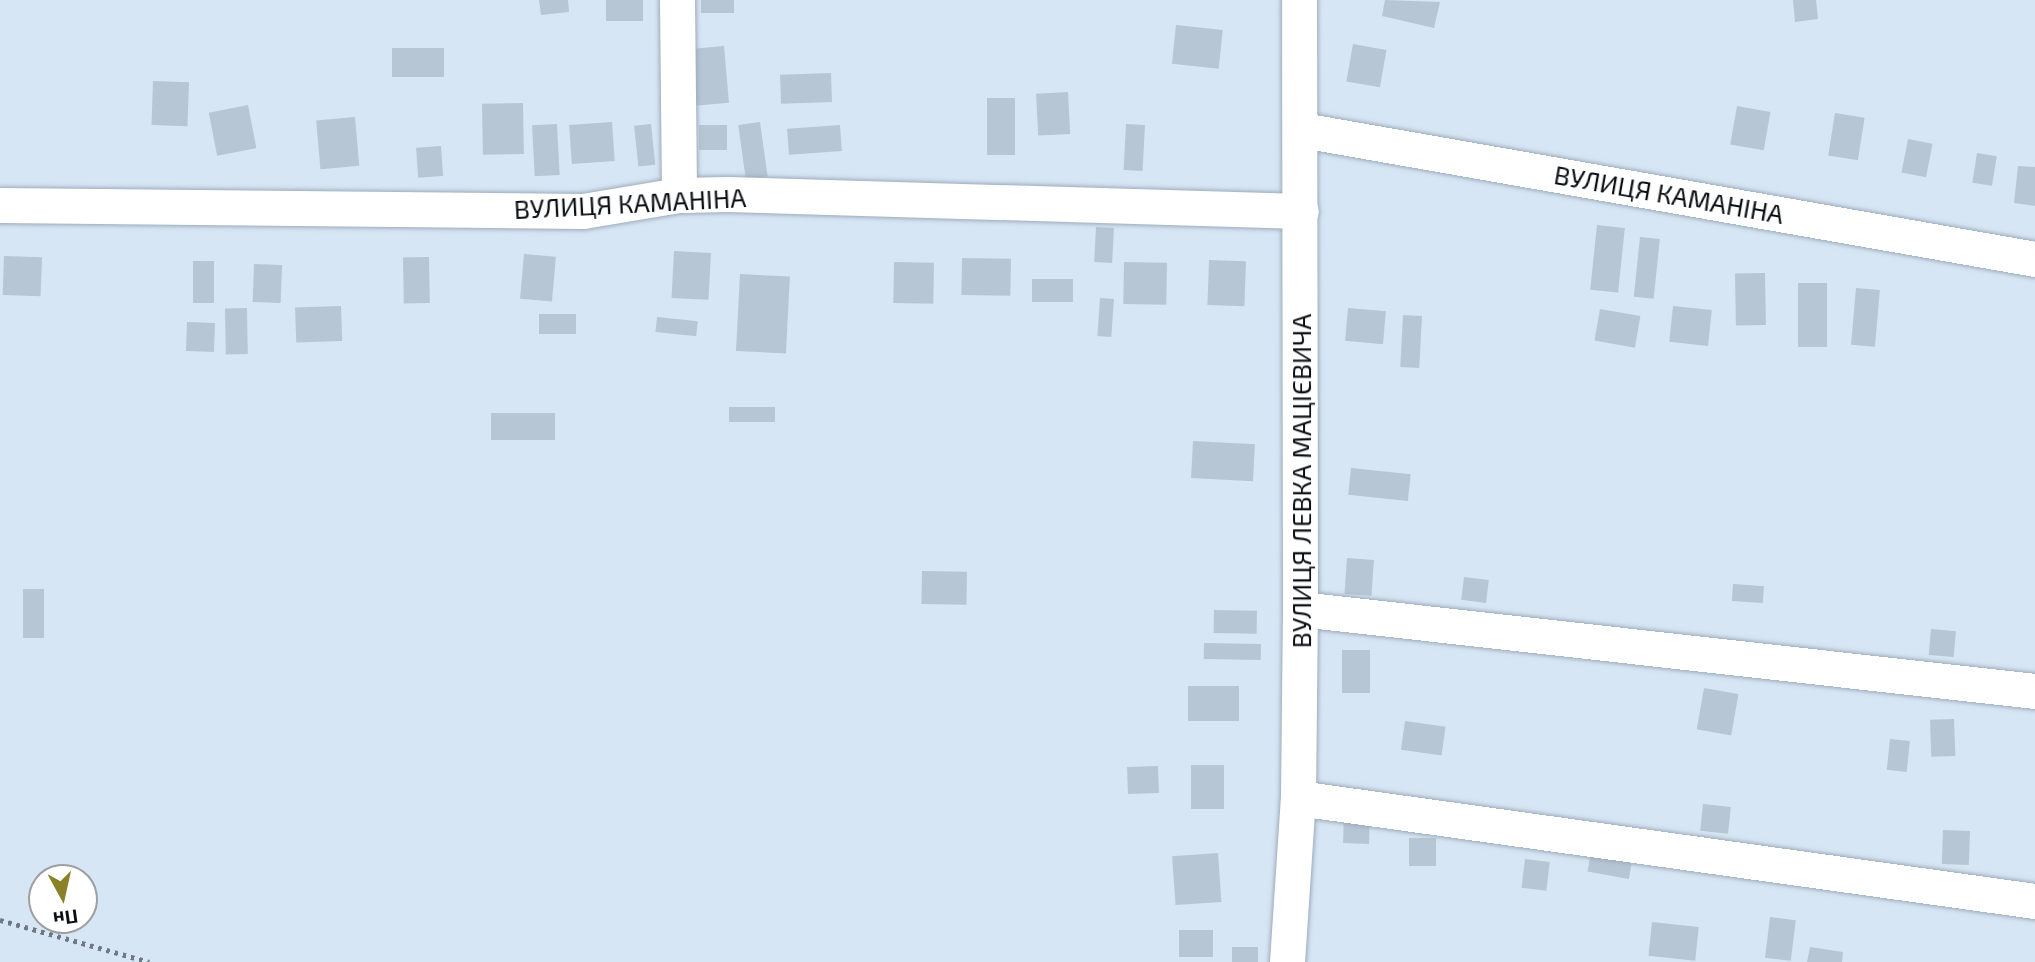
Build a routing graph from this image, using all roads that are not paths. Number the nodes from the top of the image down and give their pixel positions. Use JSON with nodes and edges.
{"nodes":[{"id":1,"x":677,"y":0,"type":"edge"},
{"id":2,"x":1299,"y":0,"type":"edge"},
{"id":3,"x":1302,"y":130,"type":"junction"},
{"id":4,"x":679,"y":195,"type":"junction"},
{"id":5,"x":0,"y":205,"type":"edge"},
{"id":6,"x":1301,"y":211,"type":"junction"},
{"id":7,"x":2035,"y":259,"type":"edge"},
{"id":8,"x":1300,"y":609,"type":"junction"},
{"id":9,"x":2035,"y":691,"type":"edge"},
{"id":10,"x":1298,"y":798,"type":"junction"},
{"id":11,"x":2035,"y":901,"type":"edge"},
{"id":12,"x":1287,"y":962,"type":"edge"}],
"edges":[{"from":1,"to":4,"type":"street"},
{"from":2,"to":3,"type":"street","name":"ВУЛИЦЯ ЛЕВКА МАЦІЄВИЧА"},
{"from":3,"to":6,"type":"street","name":"ВУЛИЦЯ ЛЕВКА МАЦІЄВИЧА"},
{"from":3,"to":7,"type":"street","name":"ВУЛИЦЯ КАМАНІНА"},
{"from":4,"to":5,"type":"street","name":"ВУЛИЦЯ КАМАНІНА"},
{"from":4,"to":6,"type":"street","name":"ВУЛИЦЯ КАМАНІНА"},
{"from":6,"to":8,"type":"street","name":"ВУЛИЦЯ ЛЕВКА МАЦІЄВИЧА"},
{"from":8,"to":9,"type":"street"},
{"from":8,"to":10,"type":"street","name":"ВУЛИЦЯ ЛЕВКА МАЦІЄВИЧА"},
{"from":10,"to":11,"type":"street"},
{"from":10,"to":12,"type":"street","name":"ВУЛИЦЯ ЛЕВКА МАЦІЄВИЧА"}]}
